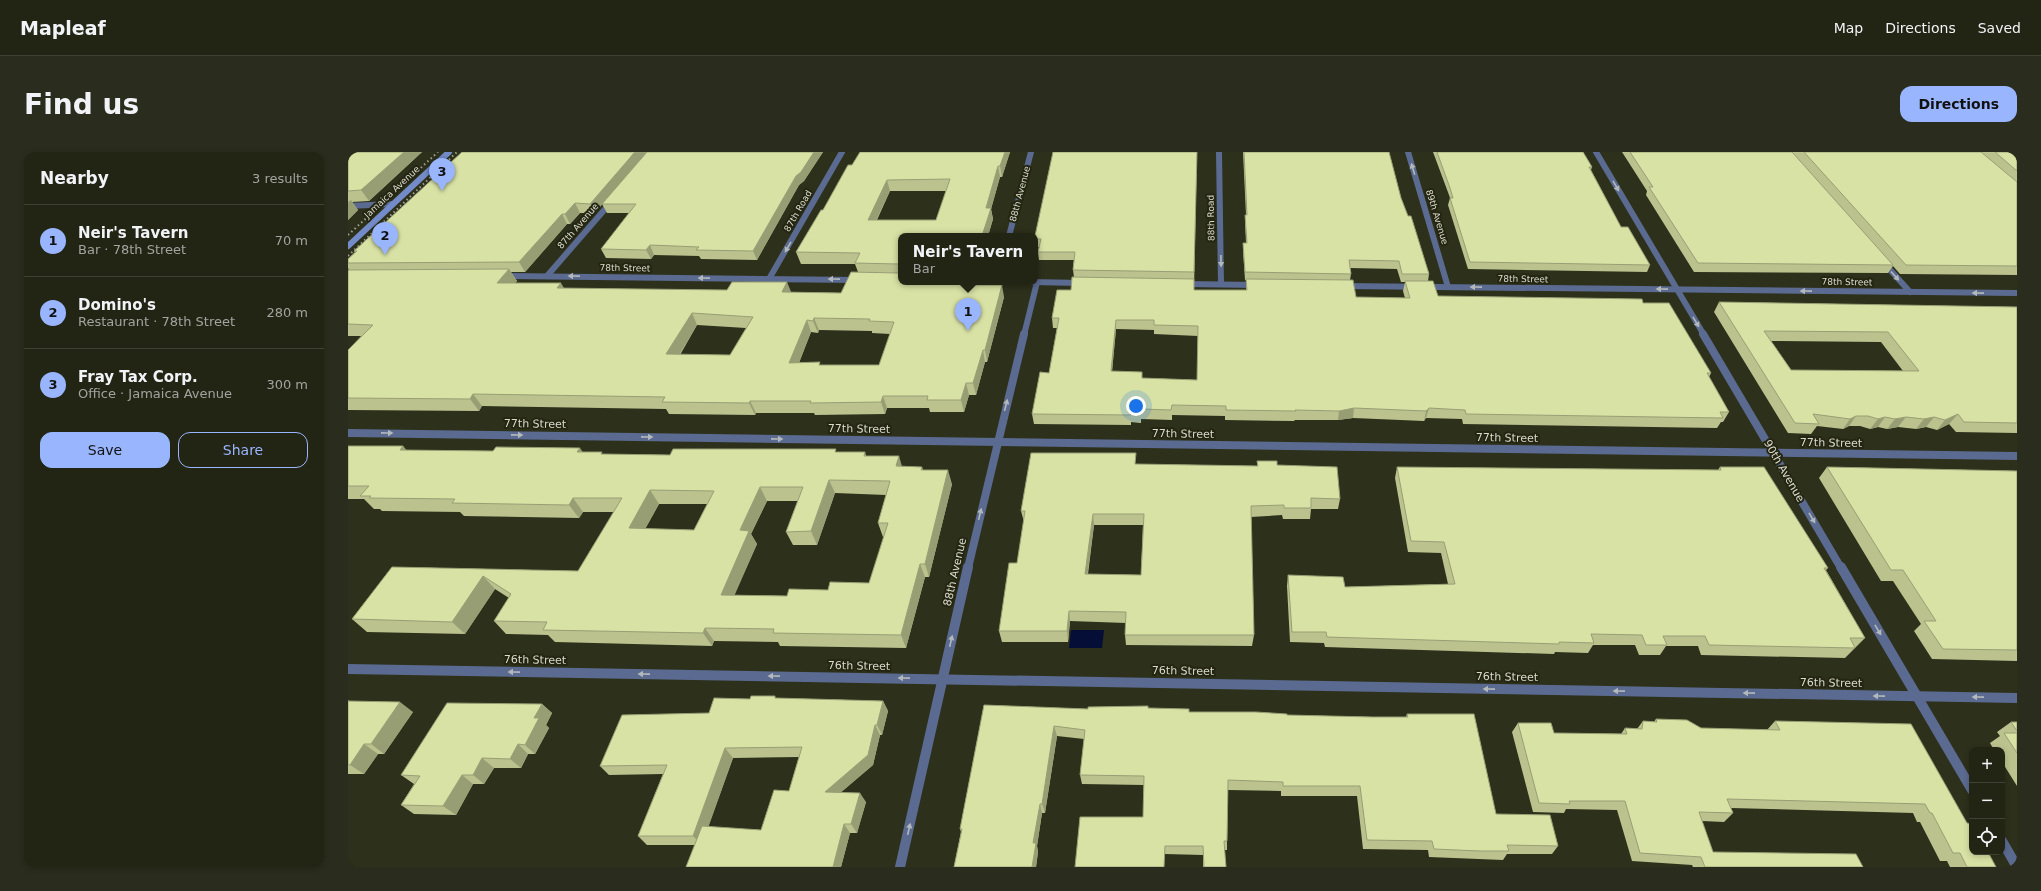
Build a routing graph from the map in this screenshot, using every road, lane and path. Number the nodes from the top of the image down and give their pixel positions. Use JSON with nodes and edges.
{"nodes":[{"id":1,"x":449,"y":152,"type":"edge"},
{"id":2,"x":842,"y":152,"type":"edge"},
{"id":3,"x":1032,"y":152,"type":"edge"},
{"id":4,"x":1219,"y":152,"type":"edge"},
{"id":5,"x":1408,"y":152,"type":"edge"},
{"id":6,"x":1596,"y":152,"type":"edge"},
{"id":7,"x":617,"y":194,"type":"edge"},
{"id":8,"x":392,"y":204,"type":"junction"},
{"id":9,"x":348,"y":206,"type":"edge"},
{"id":10,"x":1010,"y":233,"type":"edge"},
{"id":11,"x":348,"y":246,"type":"edge"},
{"id":12,"x":1877,"y":255,"type":"edge"},
{"id":13,"x":499,"y":276,"type":"edge"},
{"id":14,"x":547,"y":276,"type":"junction"},
{"id":15,"x":769,"y":279,"type":"junction"},
{"id":16,"x":862,"y":280,"type":"edge"},
{"id":17,"x":1038,"y":282,"type":"edge"},
{"id":18,"x":1090,"y":283,"type":"edge"},
{"id":19,"x":1175,"y":284,"type":"edge"},
{"id":20,"x":1221,"y":284,"type":"junction"},
{"id":21,"x":1036,"y":285,"type":"edge"},
{"id":22,"x":1260,"y":285,"type":"edge"},
{"id":23,"x":1338,"y":286,"type":"edge"},
{"id":24,"x":1448,"y":287,"type":"junction"},
{"id":25,"x":1677,"y":290,"type":"junction"},
{"id":26,"x":1910,"y":292,"type":"junction"},
{"id":27,"x":2017,"y":293,"type":"edge"},
{"id":28,"x":348,"y":433,"type":"edge"},
{"id":29,"x":997,"y":442,"type":"junction"},
{"id":30,"x":1773,"y":453,"type":"junction"},
{"id":31,"x":2017,"y":456,"type":"edge"},
{"id":32,"x":348,"y":669,"type":"edge"},
{"id":33,"x":943,"y":679,"type":"junction"},
{"id":34,"x":1918,"y":696,"type":"junction"},
{"id":35,"x":2017,"y":698,"type":"edge"},
{"id":36,"x":1969,"y":785,"type":"edge"},
{"id":37,"x":2005,"y":846,"type":"edge"},
{"id":38,"x":900,"y":867,"type":"edge"},
{"id":39,"x":2017,"y":867,"type":"edge"}],
"edges":[{"from":1,"to":8,"type":"main road","name":"Jamaica Avenue"},
{"from":2,"to":15,"type":"street","name":"87th Road","one_way":true},
{"from":3,"to":10,"type":"street","name":"88th Avenue"},
{"from":4,"to":20,"type":"street","name":"88th Road","one_way":true},
{"from":24,"to":5,"type":"street","name":"89th Avenue","one_way":true},
{"from":6,"to":25,"type":"street","name":"90th Avenue","one_way":true},
{"from":7,"to":14,"type":"street","name":"87th Avenue"},
{"from":8,"to":9,"type":"street"},
{"from":8,"to":11,"type":"main road","name":"Jamaica Avenue"},
{"from":12,"to":26,"type":"street","one_way":true},
{"from":13,"to":14,"type":"street","name":"78th Street"},
{"from":15,"to":14,"type":"street","name":"78th Street","one_way":true},
{"from":16,"to":15,"type":"street","name":"78th Street","one_way":true},
{"from":17,"to":18,"type":"street"},
{"from":19,"to":20,"type":"street"},
{"from":20,"to":22,"type":"street"},
{"from":29,"to":21,"type":"street","name":"88th Avenue","one_way":true},
{"from":23,"to":24,"type":"street","name":"78th Street"},
{"from":25,"to":24,"type":"street","name":"78th Street","one_way":true},
{"from":26,"to":25,"type":"street","name":"78th Street","one_way":true},
{"from":25,"to":30,"type":"street","name":"90th Avenue","one_way":true},
{"from":27,"to":26,"type":"street","name":"78th Street","one_way":true},
{"from":28,"to":29,"type":"street","name":"77th Street","one_way":true},
{"from":29,"to":30,"type":"street","name":"77th Street"},
{"from":33,"to":29,"type":"street","name":"88th Avenue","one_way":true},
{"from":30,"to":31,"type":"street","name":"77th Street"},
{"from":30,"to":34,"type":"street","name":"90th Avenue","one_way":true},
{"from":33,"to":32,"type":"street","name":"76th Street","one_way":true},
{"from":34,"to":33,"type":"street","name":"76th Street","one_way":true},
{"from":38,"to":33,"type":"street","name":"88th Avenue","one_way":true},
{"from":35,"to":34,"type":"street","name":"76th Street","one_way":true},
{"from":34,"to":36,"type":"street","name":"90th Avenue"},
{"from":37,"to":39,"type":"street"}]}
